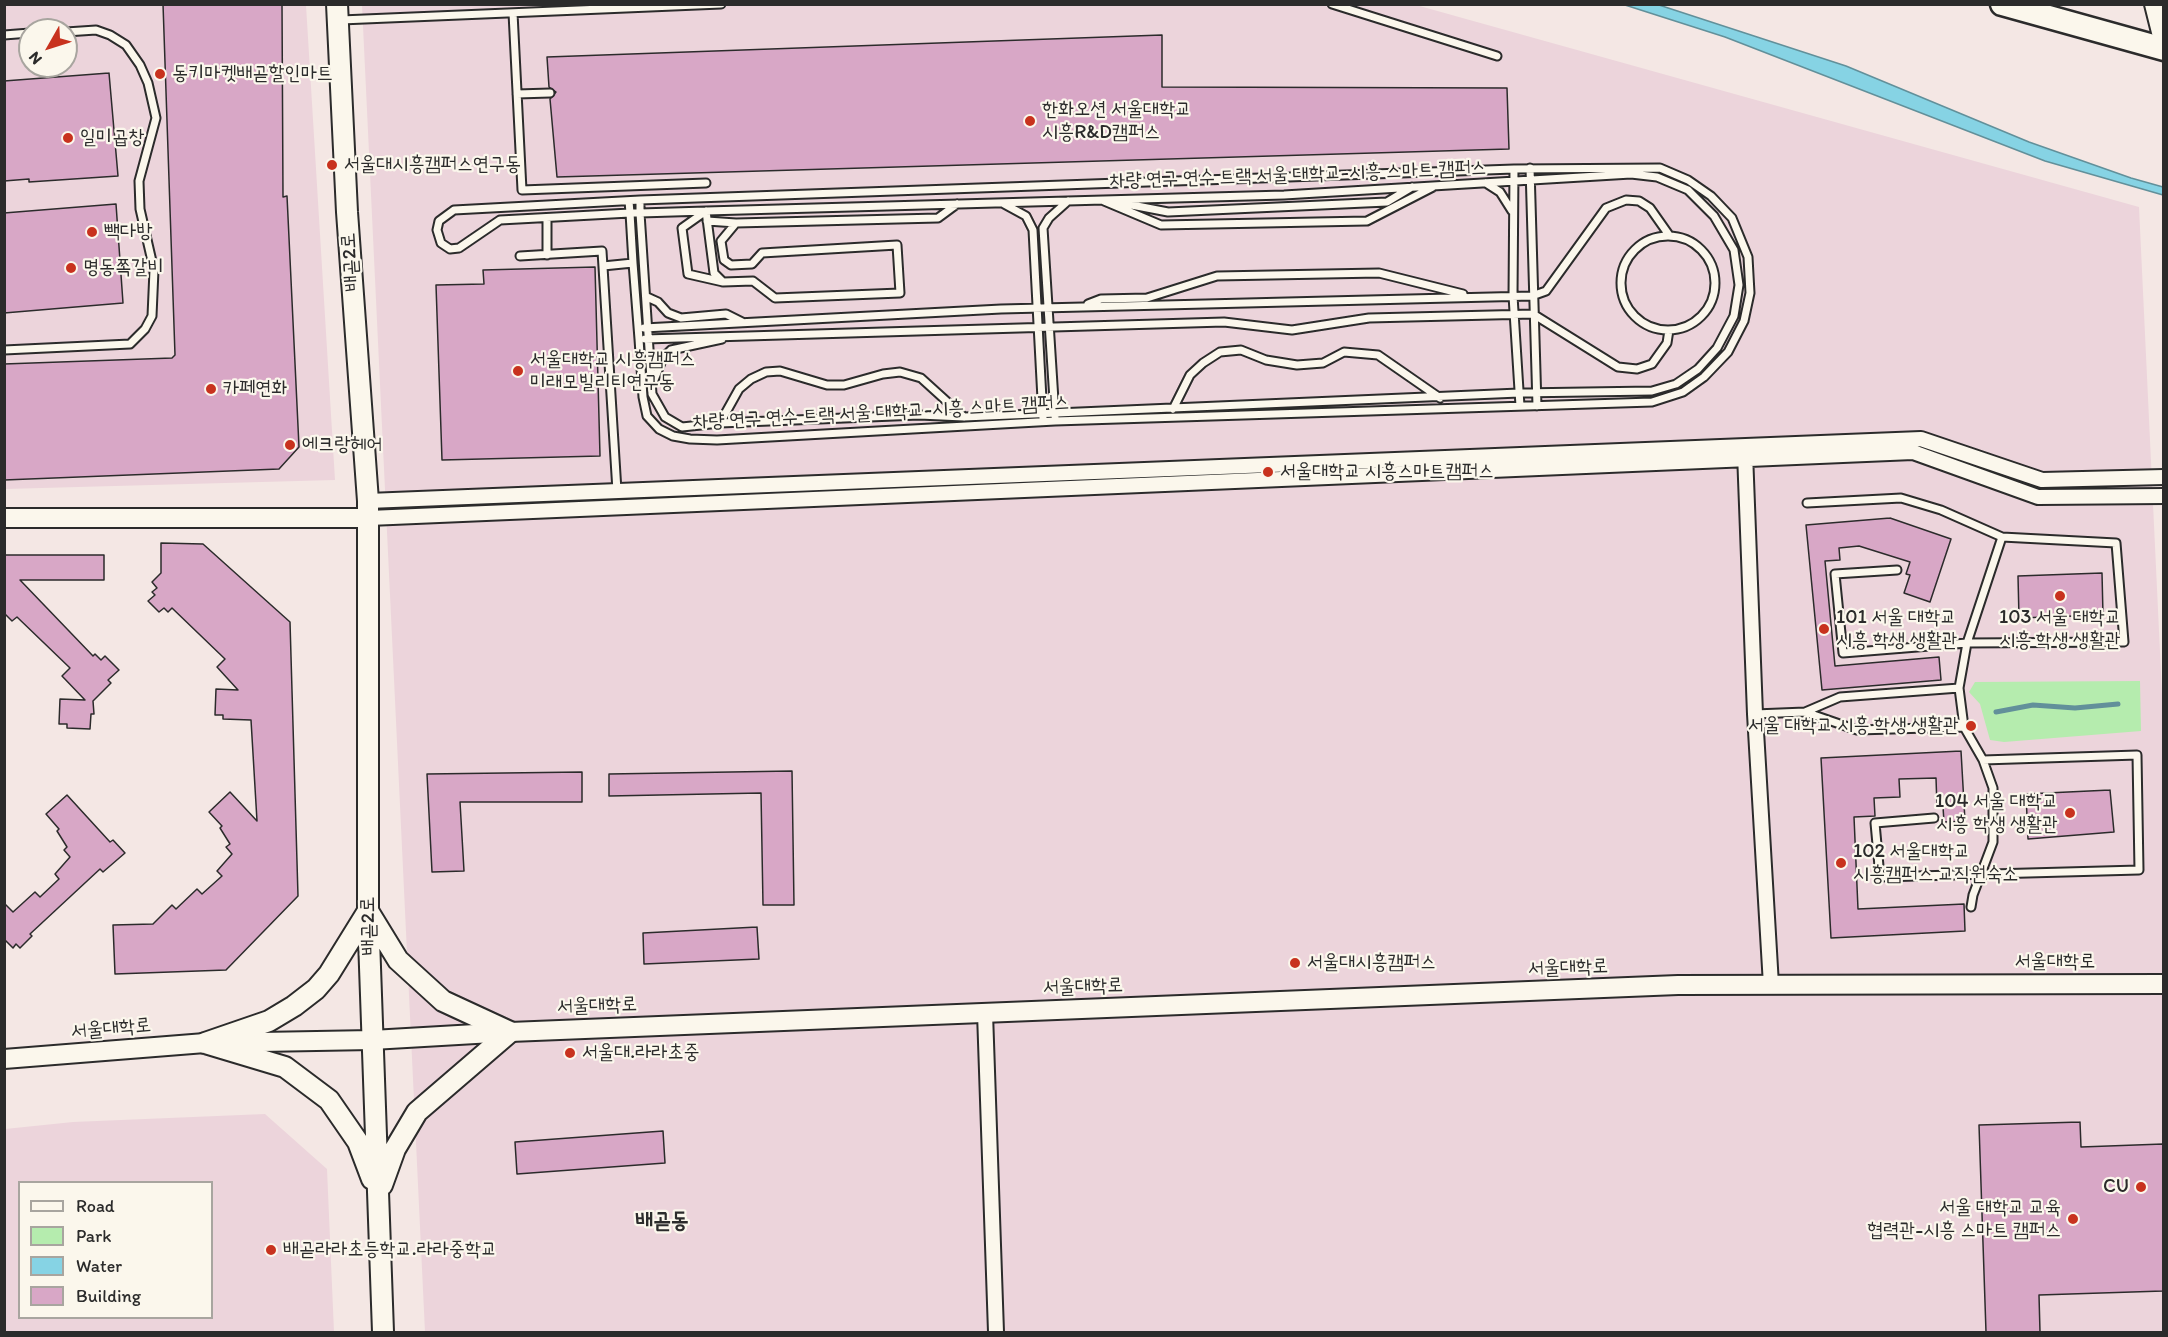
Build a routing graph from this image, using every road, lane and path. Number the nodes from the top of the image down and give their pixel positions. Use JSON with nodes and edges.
{"nodes":[{"id":1,"x":721,"y":4,"type":"edge"},
{"id":2,"x":1332,"y":4,"type":"edge"},
{"id":3,"x":2002,"y":4,"type":"edge"},
{"id":4,"x":2156,"y":4,"type":"edge"},
{"id":5,"x":610,"y":7,"type":"edge"},
{"id":6,"x":2163,"y":7,"type":"edge"},
{"id":7,"x":338,"y":13,"type":"edge"},
{"id":8,"x":513,"y":13,"type":"junction"},
{"id":9,"x":78,"y":31,"type":"edge"},
{"id":10,"x":2163,"y":44,"type":"edge"},
{"id":11,"x":2163,"y":49,"type":"edge"},
{"id":12,"x":1497,"y":56,"type":"dead end"},
{"id":13,"x":550,"y":93,"type":"dead end"},
{"id":14,"x":517,"y":94,"type":"junction"},
{"id":15,"x":1530,"y":168,"type":"junction"},
{"id":16,"x":1514,"y":169,"type":"junction"},
{"id":17,"x":1514,"y":182,"type":"junction"},
{"id":18,"x":1530,"y":182,"type":"junction"},
{"id":19,"x":706,"y":183,"type":"dead end"},
{"id":20,"x":1486,"y":183,"type":"junction"},
{"id":21,"x":1437,"y":185,"type":"junction"},
{"id":22,"x":1413,"y":186,"type":"junction"},
{"id":23,"x":640,"y":200,"type":"junction"},
{"id":24,"x":1101,"y":200,"type":"junction"},
{"id":25,"x":629,"y":201,"type":"junction"},
{"id":26,"x":1068,"y":201,"type":"junction"},
{"id":27,"x":1002,"y":202,"type":"junction"},
{"id":28,"x":957,"y":204,"type":"junction"},
{"id":29,"x":706,"y":211,"type":"junction"},
{"id":30,"x":630,"y":213,"type":"junction"},
{"id":31,"x":640,"y":213,"type":"junction"},
{"id":32,"x":1514,"y":214,"type":"junction"},
{"id":33,"x":547,"y":218,"type":"junction"},
{"id":34,"x":707,"y":221,"type":"junction"},
{"id":35,"x":736,"y":224,"type":"junction"},
{"id":36,"x":1669,"y":235,"type":"junction"},
{"id":37,"x":547,"y":255,"type":"junction"},
{"id":38,"x":520,"y":256,"type":"dead end"},
{"id":39,"x":633,"y":263,"type":"junction"},
{"id":40,"x":603,"y":266,"type":"junction"},
{"id":41,"x":723,"y":282,"type":"junction"},
{"id":42,"x":1471,"y":296,"type":"junction"},
{"id":43,"x":1513,"y":296,"type":"junction"},
{"id":44,"x":1532,"y":296,"type":"junction"},
{"id":45,"x":647,"y":297,"type":"junction"},
{"id":46,"x":1083,"y":306,"type":"junction"},
{"id":47,"x":1048,"y":307,"type":"junction"},
{"id":48,"x":1037,"y":308,"type":"junction"},
{"id":49,"x":1533,"y":314,"type":"junction"},
{"id":50,"x":1514,"y":315,"type":"junction"},
{"id":51,"x":744,"y":323,"type":"junction"},
{"id":52,"x":1038,"y":327,"type":"junction"},
{"id":53,"x":1049,"y":327,"type":"junction"},
{"id":54,"x":638,"y":328,"type":"junction"},
{"id":55,"x":648,"y":328,"type":"junction"},
{"id":56,"x":1669,"y":330,"type":"junction"},
{"id":57,"x":728,"y":337,"type":"junction"},
{"id":58,"x":649,"y":338,"type":"junction"},
{"id":59,"x":639,"y":339,"type":"junction"},
{"id":60,"x":4,"y":350,"type":"edge"},
{"id":61,"x":1519,"y":393,"type":"junction"},
{"id":62,"x":1537,"y":393,"type":"junction"},
{"id":63,"x":652,"y":394,"type":"junction"},
{"id":64,"x":1440,"y":398,"type":"junction"},
{"id":65,"x":1520,"y":406,"type":"junction"},
{"id":66,"x":1537,"y":406,"type":"junction"},
{"id":67,"x":1173,"y":409,"type":"junction"},
{"id":68,"x":964,"y":417,"type":"junction"},
{"id":69,"x":1055,"y":417,"type":"junction"},
{"id":70,"x":1043,"y":418,"type":"junction"},
{"id":71,"x":720,"y":423,"type":"junction"},
{"id":72,"x":1746,"y":446,"type":"junction"},
{"id":73,"x":1744,"y":460,"type":"junction"},
{"id":74,"x":2163,"y":477,"type":"edge"},
{"id":75,"x":616,"y":491,"type":"junction"},
{"id":76,"x":2163,"y":496,"type":"edge"},
{"id":77,"x":1808,"y":503,"type":"dead end"},
{"id":78,"x":368,"y":510,"type":"junction"},
{"id":79,"x":4,"y":518,"type":"edge"},
{"id":80,"x":2002,"y":537,"type":"junction"},
{"id":81,"x":1897,"y":570,"type":"dead end"},
{"id":82,"x":1967,"y":643,"type":"junction"},
{"id":83,"x":1959,"y":688,"type":"junction"},
{"id":84,"x":1805,"y":712,"type":"junction"},
{"id":85,"x":1755,"y":714,"type":"junction"},
{"id":86,"x":1964,"y":727,"type":"junction"},
{"id":87,"x":1983,"y":760,"type":"junction"},
{"id":88,"x":1934,"y":818,"type":"dead end"},
{"id":89,"x":1980,"y":877,"type":"junction"},
{"id":90,"x":1971,"y":907,"type":"dead end"},
{"id":91,"x":368,"y":911,"type":"junction"},
{"id":92,"x":2163,"y":984,"type":"edge"},
{"id":93,"x":1771,"y":985,"type":"junction"},
{"id":94,"x":985,"y":1013,"type":"junction"},
{"id":95,"x":510,"y":1032,"type":"junction"},
{"id":96,"x":372,"y":1040,"type":"junction"},
{"id":97,"x":205,"y":1043,"type":"junction"},
{"id":98,"x":4,"y":1059,"type":"edge"},
{"id":99,"x":378,"y":1196,"type":"junction"},
{"id":100,"x":383,"y":1332,"type":"edge"},
{"id":101,"x":996,"y":1332,"type":"edge"}],
"edges":[{"from":1,"to":5,"type":"lane"},
{"from":2,"to":12,"type":"lane"},
{"from":3,"to":11,"type":"main road"},
{"from":4,"to":6,"type":"main road"},
{"from":4,"to":10,"type":"street"},
{"from":5,"to":8,"type":"lane"},
{"from":7,"to":8,"type":"lane"},
{"from":7,"to":78,"type":"main road","name":"배곧2로"},
{"from":8,"to":14,"type":"lane"},
{"from":9,"to":60,"type":"lane"},
{"from":13,"to":14,"type":"lane"},
{"from":14,"to":19,"type":"lane"},
{"from":15,"to":16,"type":"lane"},
{"from":15,"to":18,"type":"lane"},
{"from":15,"to":66,"type":"lane"},
{"from":16,"to":17,"type":"lane","name":"차량 연구 연수 트랙 서울 대학교-시흥 스마트 캠퍼스"},
{"from":16,"to":23,"type":"lane"},
{"from":17,"to":18,"type":"lane","name":"차량 연구 연수 트랙 서울 대학교-시흥 스마트 캠퍼스"},
{"from":17,"to":20,"type":"lane","name":"차량 연구 연수 트랙 서울 대학교-시흥 스마트 캠퍼스"},
{"from":17,"to":32,"type":"lane","name":"차량 연구 연수 트랙 서울 대학교-시흥 스마트 캠퍼스"},
{"from":18,"to":44,"type":"lane"},
{"from":18,"to":62,"type":"lane","name":"차량 연구 연수 트랙 서울 대학교-시흥 스마트 캠퍼스"},
{"from":20,"to":21,"type":"lane","name":"차량 연구 연수 트랙 서울 대학교-시흥 스마트 캠퍼스"},
{"from":20,"to":32,"type":"lane"},
{"from":21,"to":22,"type":"lane","name":"차량 연구 연수 트랙 서울 대학교-시흥 스마트 캠퍼스"},
{"from":21,"to":24,"type":"lane"},
{"from":22,"to":24,"type":"lane","name":"차량 연구 연수 트랙 서울 대학교-시흥 스마트 캠퍼스"},
{"from":22,"to":24,"type":"lane"},
{"from":23,"to":25,"type":"lane"},
{"from":23,"to":31,"type":"lane"},
{"from":24,"to":26,"type":"lane","name":"차량 연구 연수 트랙 서울 대학교-시흥 스마트 캠퍼스"},
{"from":25,"to":30,"type":"lane"},
{"from":25,"to":33,"type":"lane"},
{"from":26,"to":27,"type":"lane","name":"차량 연구 연수 트랙 서울 대학교-시흥 스마트 캠퍼스"},
{"from":26,"to":47,"type":"lane"},
{"from":27,"to":28,"type":"lane","name":"차량 연구 연수 트랙 서울 대학교-시흥 스마트 캠퍼스"},
{"from":27,"to":48,"type":"lane"},
{"from":28,"to":29,"type":"lane","name":"차량 연구 연수 트랙 서울 대학교-시흥 스마트 캠퍼스"},
{"from":28,"to":35,"type":"lane"},
{"from":29,"to":31,"type":"lane","name":"차량 연구 연수 트랙 서울 대학교-시흥 스마트 캠퍼스"},
{"from":29,"to":34,"type":"lane"},
{"from":29,"to":41,"type":"lane"},
{"from":30,"to":31,"type":"lane","name":"차량 연구 연수 트랙 서울 대학교-시흥 스마트 캠퍼스"},
{"from":30,"to":33,"type":"lane"},
{"from":30,"to":39,"type":"lane","name":"차량 연구 연수 트랙 서울 대학교-시흥 스마트 캠퍼스"},
{"from":31,"to":45,"type":"lane"},
{"from":32,"to":43,"type":"lane","name":"차량 연구 연수 트랙 서울 대학교-시흥 스마트 캠퍼스"},
{"from":33,"to":37,"type":"lane"},
{"from":34,"to":35,"type":"lane"},
{"from":34,"to":41,"type":"lane"},
{"from":35,"to":41,"type":"lane"},
{"from":36,"to":44,"type":"lane"},
{"from":36,"to":56,"type":"lane"},
{"from":36,"to":56,"type":"lane"},
{"from":37,"to":38,"type":"lane"},
{"from":37,"to":40,"type":"lane"},
{"from":39,"to":40,"type":"lane"},
{"from":39,"to":54,"type":"lane","name":"차량 연구 연수 트랙 서울 대학교-시흥 스마트 캠퍼스"},
{"from":40,"to":75,"type":"lane"},
{"from":42,"to":43,"type":"lane"},
{"from":42,"to":46,"type":"lane"},
{"from":42,"to":46,"type":"lane"},
{"from":43,"to":44,"type":"lane"},
{"from":43,"to":50,"type":"lane","name":"차량 연구 연수 트랙 서울 대학교-시흥 스마트 캠퍼스"},
{"from":44,"to":49,"type":"lane"},
{"from":45,"to":51,"type":"lane"},
{"from":45,"to":55,"type":"lane"},
{"from":46,"to":47,"type":"lane"},
{"from":47,"to":48,"type":"lane"},
{"from":47,"to":53,"type":"lane"},
{"from":48,"to":51,"type":"lane"},
{"from":48,"to":52,"type":"lane"},
{"from":49,"to":50,"type":"lane"},
{"from":49,"to":56,"type":"lane"},
{"from":49,"to":62,"type":"lane"},
{"from":50,"to":53,"type":"lane"},
{"from":50,"to":61,"type":"lane","name":"차량 연구 연수 트랙 서울 대학교-시흥 스마트 캠퍼스"},
{"from":51,"to":55,"type":"lane"},
{"from":52,"to":53,"type":"lane"},
{"from":52,"to":57,"type":"lane"},
{"from":52,"to":70,"type":"lane"},
{"from":53,"to":69,"type":"lane"},
{"from":54,"to":55,"type":"lane"},
{"from":54,"to":59,"type":"lane","name":"차량 연구 연수 트랙 서울 대학교-시흥 스마트 캠퍼스"},
{"from":55,"to":58,"type":"lane"},
{"from":57,"to":58,"type":"lane"},
{"from":57,"to":63,"type":"lane"},
{"from":58,"to":59,"type":"lane"},
{"from":58,"to":63,"type":"lane"},
{"from":59,"to":70,"type":"lane","name":"차량 연구 연수 트랙 서울 대학교-시흥 스마트 캠퍼스"},
{"from":61,"to":62,"type":"lane","name":"차량 연구 연수 트랙 서울 대학교-시흥 스마트 캠퍼스"},
{"from":61,"to":64,"type":"lane","name":"차량 연구 연수 트랙 서울 대학교-시흥 스마트 캠퍼스"},
{"from":61,"to":65,"type":"lane","name":"차량 연구 연수 트랙 서울 대학교-시흥 스마트 캠퍼스"},
{"from":62,"to":66,"type":"lane"},
{"from":63,"to":71,"type":"lane"},
{"from":64,"to":67,"type":"lane","name":"차량 연구 연수 트랙 서울 대학교-시흥 스마트 캠퍼스"},
{"from":64,"to":67,"type":"lane"},
{"from":65,"to":66,"type":"lane"},
{"from":65,"to":69,"type":"lane","name":"차량 연구 연수 트랙 서울 대학교-시흥 스마트 캠퍼스"},
{"from":67,"to":69,"type":"lane","name":"차량 연구 연수 트랙 서울 대학교-시흥 스마트 캠퍼스"},
{"from":68,"to":70,"type":"lane"},
{"from":68,"to":71,"type":"lane"},
{"from":68,"to":71,"type":"lane"},
{"from":69,"to":70,"type":"lane","name":"차량 연구 연수 트랙 서울 대학교-시흥 스마트 캠퍼스"},
{"from":72,"to":73,"type":"street"},
{"from":72,"to":74,"type":"street"},
{"from":72,"to":75,"type":"street"},
{"from":73,"to":76,"type":"street"},
{"from":73,"to":78,"type":"street"},
{"from":73,"to":85,"type":"street"},
{"from":75,"to":78,"type":"street"},
{"from":77,"to":80,"type":"lane"},
{"from":78,"to":79,"type":"street"},
{"from":78,"to":91,"type":"main road","name":"배곧2로"},
{"from":80,"to":82,"type":"lane"},
{"from":80,"to":82,"type":"lane"},
{"from":81,"to":82,"type":"lane"},
{"from":82,"to":83,"type":"lane"},
{"from":83,"to":84,"type":"lane"},
{"from":83,"to":86,"type":"lane"},
{"from":84,"to":85,"type":"lane"},
{"from":84,"to":86,"type":"lane"},
{"from":85,"to":93,"type":"street"},
{"from":86,"to":87,"type":"lane"},
{"from":87,"to":89,"type":"lane"},
{"from":87,"to":89,"type":"lane"},
{"from":88,"to":89,"type":"lane"},
{"from":89,"to":90,"type":"lane"},
{"from":91,"to":95,"type":"main road"},
{"from":91,"to":96,"type":"main road","name":"배곧2로"},
{"from":91,"to":97,"type":"main road"},
{"from":92,"to":93,"type":"street","name":"서울대학로"},
{"from":93,"to":94,"type":"street","name":"서울대학로"},
{"from":94,"to":95,"type":"street","name":"서울대학로"},
{"from":94,"to":101,"type":"street"},
{"from":95,"to":96,"type":"street","name":"서울대학로"},
{"from":95,"to":99,"type":"main road"},
{"from":96,"to":97,"type":"street","name":"서울대학로"},
{"from":96,"to":99,"type":"main road","name":"배곧2로"},
{"from":97,"to":98,"type":"street","name":"서울대학로"},
{"from":97,"to":99,"type":"main road"},
{"from":99,"to":100,"type":"main road","name":"배곧2로"}]}
